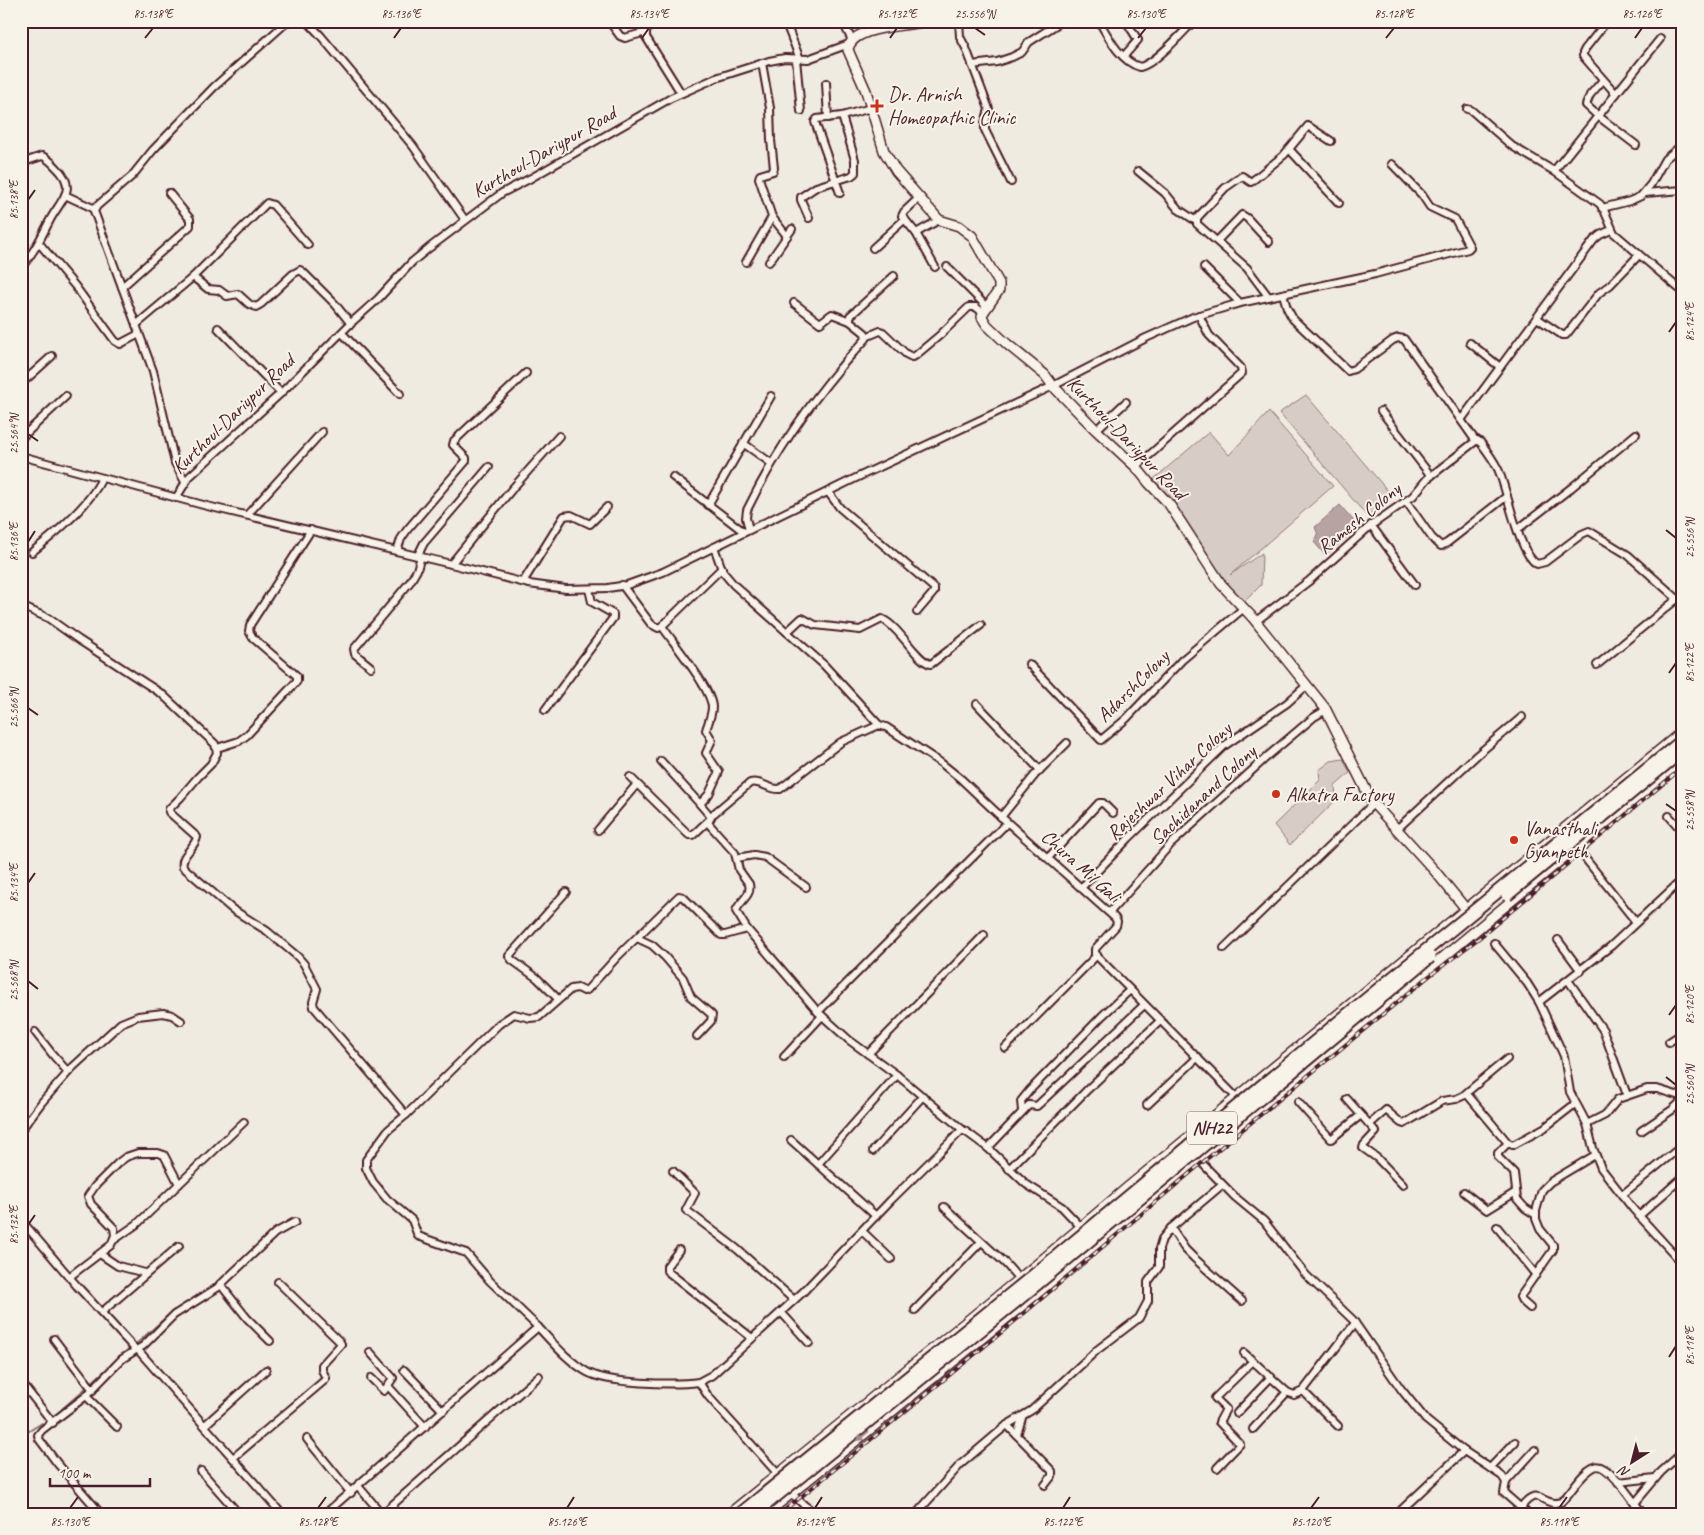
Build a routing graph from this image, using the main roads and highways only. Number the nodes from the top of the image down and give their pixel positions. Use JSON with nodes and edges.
{"nodes":[{"id":1,"x":1683,"y":740,"type":"edge"},
{"id":2,"x":1683,"y":750,"type":"edge"},
{"id":3,"x":740,"y":1514,"type":"edge"},
{"id":4,"x":754,"y":1514,"type":"edge"}],
"edges":[{"from":1,"to":3,"type":"highway","number":"NH22","bridge":true},
{"from":2,"to":4,"type":"highway","number":"NH22","bridge":true}]}
